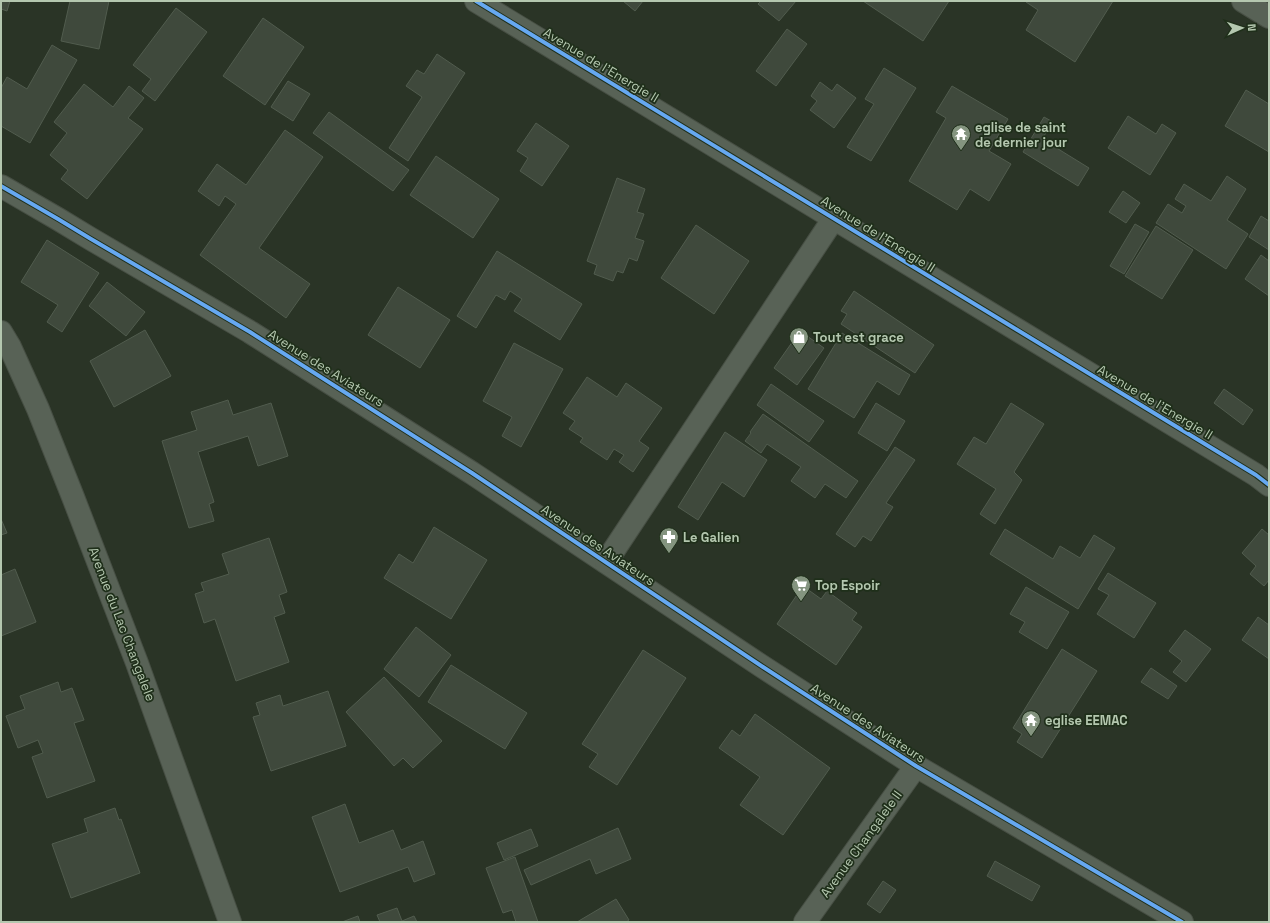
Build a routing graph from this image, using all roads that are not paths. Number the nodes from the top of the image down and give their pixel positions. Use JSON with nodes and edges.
{"nodes":[{"id":1,"x":476,"y":1,"type":"edge"},
{"id":2,"x":1243,"y":1,"type":"edge"},
{"id":3,"x":1269,"y":17,"type":"edge"},
{"id":4,"x":1,"y":186,"type":"edge"},
{"id":5,"x":834,"y":218,"type":"junction"},
{"id":6,"x":1,"y":332,"type":"edge"},
{"id":7,"x":1265,"y":476,"type":"edge"},
{"id":8,"x":606,"y":562,"type":"junction"},
{"id":9,"x":916,"y":766,"type":"junction"},
{"id":10,"x":230,"y":922,"type":"edge"},
{"id":11,"x":805,"y":922,"type":"edge"},
{"id":12,"x":1182,"y":922,"type":"edge"}],
"edges":[{"from":1,"to":5,"type":"street","name":"Avenue de l'Energie II"},
{"from":2,"to":3,"type":"street"},
{"from":4,"to":8,"type":"street","name":"Avenue des Aviateurs"},
{"from":5,"to":7,"type":"street","name":"Avenue de l'Energie II"},
{"from":5,"to":8,"type":"street"},
{"from":6,"to":10,"type":"street","name":"Avenue du Lac Changalele"},
{"from":8,"to":9,"type":"street","name":"Avenue des Aviateurs"},
{"from":9,"to":11,"type":"street","name":"Avenue Changalele II"},
{"from":9,"to":12,"type":"street","name":"Avenue des Aviateurs"}]}
